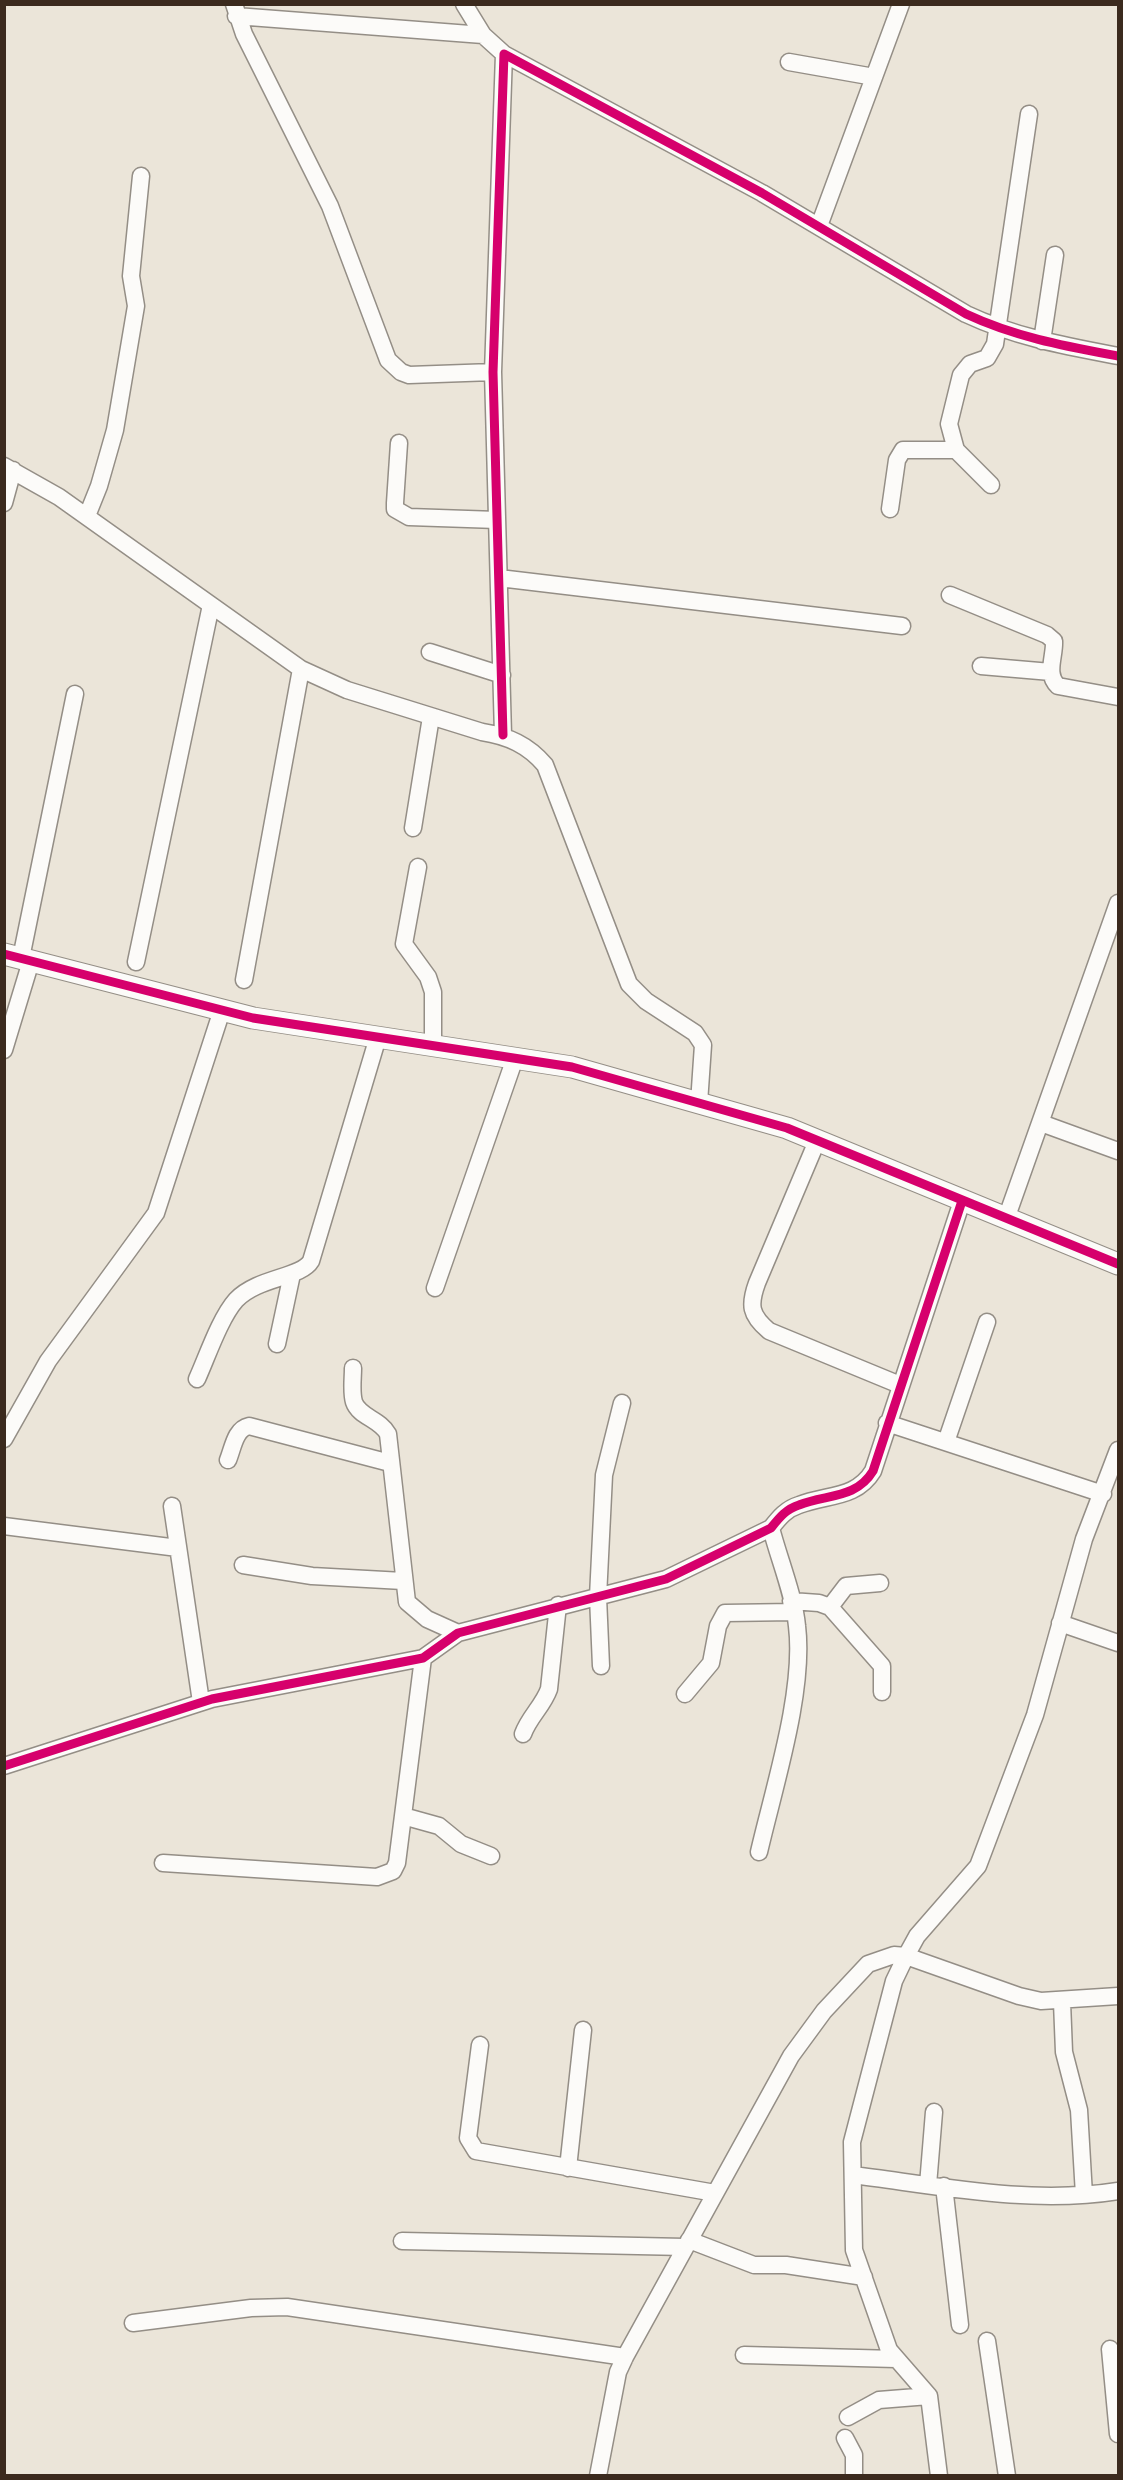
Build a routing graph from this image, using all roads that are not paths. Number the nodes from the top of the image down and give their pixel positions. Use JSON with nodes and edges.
{"nodes":[{"id":1,"x":464,"y":4,"type":"edge"},
{"id":2,"x":901,"y":4,"type":"edge"},
{"id":3,"x":235,"y":10,"type":"edge"},
{"id":4,"x":483,"y":35,"type":"junction"},
{"id":5,"x":504,"y":54,"type":"junction"},
{"id":6,"x":789,"y":62,"type":"dead end"},
{"id":7,"x":874,"y":77,"type":"junction"},
{"id":8,"x":1029,"y":114,"type":"dead end"},
{"id":9,"x":141,"y":176,"type":"dead end"},
{"id":10,"x":819,"y":226,"type":"junction"},
{"id":11,"x":1055,"y":255,"type":"dead end"},
{"id":12,"x":998,"y":329,"type":"junction"},
{"id":13,"x":1042,"y":341,"type":"junction"},
{"id":14,"x":1119,"y":356,"type":"edge"},
{"id":15,"x":493,"y":372,"type":"junction"},
{"id":16,"x":399,"y":443,"type":"dead end"},
{"id":17,"x":956,"y":450,"type":"junction"},
{"id":18,"x":9,"y":468,"type":"edge"},
{"id":19,"x":991,"y":485,"type":"dead end"},
{"id":20,"x":4,"y":502,"type":"edge"},
{"id":21,"x":890,"y":509,"type":"dead end"},
{"id":22,"x":87,"y":516,"type":"junction"},
{"id":23,"x":497,"y":520,"type":"junction"},
{"id":24,"x":499,"y":578,"type":"junction"},
{"id":25,"x":950,"y":594,"type":"dead end"},
{"id":26,"x":211,"y":605,"type":"junction"},
{"id":27,"x":902,"y":626,"type":"dead end"},
{"id":28,"x":430,"y":652,"type":"dead end"},
{"id":29,"x":981,"y":666,"type":"dead end"},
{"id":30,"x":301,"y":669,"type":"junction"},
{"id":31,"x":1051,"y":672,"type":"junction"},
{"id":32,"x":502,"y":675,"type":"junction"},
{"id":33,"x":75,"y":694,"type":"dead end"},
{"id":34,"x":1119,"y":697,"type":"edge"},
{"id":35,"x":431,"y":717,"type":"junction"},
{"id":36,"x":503,"y":735,"type":"junction"},
{"id":37,"x":413,"y":828,"type":"dead end"},
{"id":38,"x":418,"y":867,"type":"dead end"},
{"id":39,"x":1119,"y":903,"type":"edge"},
{"id":40,"x":19,"y":958,"type":"edge"},
{"id":41,"x":136,"y":962,"type":"dead end"},
{"id":42,"x":244,"y":980,"type":"dead end"},
{"id":43,"x":222,"y":1010,"type":"junction"},
{"id":44,"x":378,"y":1037,"type":"junction"},
{"id":45,"x":433,"y":1046,"type":"junction"},
{"id":46,"x":4,"y":1050,"type":"edge"},
{"id":47,"x":514,"y":1058,"type":"junction"},
{"id":48,"x":699,"y":1103,"type":"junction"},
{"id":49,"x":1041,"y":1123,"type":"junction"},
{"id":50,"x":817,"y":1141,"type":"junction"},
{"id":51,"x":1119,"y":1151,"type":"edge"},
{"id":52,"x":962,"y":1201,"type":"junction"},
{"id":53,"x":1006,"y":1219,"type":"junction"},
{"id":54,"x":1119,"y":1264,"type":"edge"},
{"id":55,"x":292,"y":1274,"type":"junction"},
{"id":56,"x":435,"y":1288,"type":"dead end"},
{"id":57,"x":987,"y":1322,"type":"dead end"},
{"id":58,"x":277,"y":1344,"type":"dead end"},
{"id":59,"x":353,"y":1368,"type":"dead end"},
{"id":60,"x":197,"y":1379,"type":"dead end"},
{"id":61,"x":900,"y":1385,"type":"junction"},
{"id":62,"x":622,"y":1403,"type":"dead end"},
{"id":63,"x":887,"y":1423,"type":"junction"},
{"id":64,"x":4,"y":1439,"type":"edge"},
{"id":65,"x":946,"y":1442,"type":"junction"},
{"id":66,"x":1119,"y":1450,"type":"edge"},
{"id":67,"x":228,"y":1460,"type":"dead end"},
{"id":68,"x":390,"y":1463,"type":"junction"},
{"id":69,"x":1103,"y":1494,"type":"junction"},
{"id":70,"x":172,"y":1506,"type":"dead end"},
{"id":71,"x":4,"y":1526,"type":"edge"},
{"id":72,"x":771,"y":1528,"type":"junction"},
{"id":73,"x":178,"y":1548,"type":"junction"},
{"id":74,"x":243,"y":1565,"type":"dead end"},
{"id":75,"x":403,"y":1581,"type":"junction"},
{"id":76,"x":880,"y":1583,"type":"dead end"},
{"id":77,"x":598,"y":1597,"type":"junction"},
{"id":78,"x":558,"y":1605,"type":"junction"},
{"id":79,"x":792,"y":1606,"type":"junction"},
{"id":80,"x":830,"y":1607,"type":"junction"},
{"id":81,"x":1060,"y":1623,"type":"junction"},
{"id":82,"x":459,"y":1633,"type":"junction"},
{"id":83,"x":1119,"y":1643,"type":"edge"},
{"id":84,"x":423,"y":1658,"type":"junction"},
{"id":85,"x":601,"y":1666,"type":"dead end"},
{"id":86,"x":882,"y":1692,"type":"dead end"},
{"id":87,"x":685,"y":1694,"type":"dead end"},
{"id":88,"x":201,"y":1702,"type":"junction"},
{"id":89,"x":523,"y":1734,"type":"dead end"},
{"id":90,"x":4,"y":1766,"type":"edge"},
{"id":91,"x":403,"y":1816,"type":"junction"},
{"id":92,"x":759,"y":1852,"type":"dead end"},
{"id":93,"x":491,"y":1856,"type":"dead end"},
{"id":94,"x":163,"y":1863,"type":"dead end"},
{"id":95,"x":906,"y":1956,"type":"junction"},
{"id":96,"x":1119,"y":1996,"type":"edge"},
{"id":97,"x":1062,"y":2002,"type":"junction"},
{"id":98,"x":583,"y":2030,"type":"dead end"},
{"id":99,"x":480,"y":2046,"type":"dead end"},
{"id":100,"x":934,"y":2112,"type":"dead end"},
{"id":101,"x":568,"y":2168,"type":"junction"},
{"id":102,"x":853,"y":2175,"type":"junction"},
{"id":103,"x":936,"y":2185,"type":"junction"},
{"id":104,"x":1119,"y":2191,"type":"edge"},
{"id":105,"x":716,"y":2193,"type":"junction"},
{"id":106,"x":1084,"y":2195,"type":"junction"},
{"id":107,"x":402,"y":2241,"type":"dead end"},
{"id":108,"x":687,"y":2244,"type":"junction"},
{"id":109,"x":864,"y":2277,"type":"junction"},
{"id":110,"x":133,"y":2323,"type":"dead end"},
{"id":111,"x":960,"y":2325,"type":"dead end"},
{"id":112,"x":987,"y":2341,"type":"dead end"},
{"id":113,"x":1110,"y":2349,"type":"dead end"},
{"id":114,"x":744,"y":2355,"type":"dead end"},
{"id":115,"x":625,"y":2357,"type":"junction"},
{"id":116,"x":896,"y":2359,"type":"junction"},
{"id":117,"x":929,"y":2396,"type":"junction"},
{"id":118,"x":848,"y":2417,"type":"dead end"},
{"id":119,"x":1119,"y":2434,"type":"edge"},
{"id":120,"x":845,"y":2438,"type":"dead end"},
{"id":121,"x":598,"y":2475,"type":"edge"},
{"id":122,"x":854,"y":2475,"type":"edge"},
{"id":123,"x":939,"y":2475,"type":"edge"},
{"id":124,"x":1007,"y":2475,"type":"edge"}],
"edges":[{"from":1,"to":4,"type":"street"},
{"from":2,"to":7,"type":"street"},
{"from":3,"to":4,"type":"street"},
{"from":3,"to":15,"type":"street"},
{"from":4,"to":5,"type":"street"},
{"from":5,"to":10,"type":"street"},
{"from":5,"to":15,"type":"street"},
{"from":6,"to":7,"type":"street"},
{"from":7,"to":10,"type":"street"},
{"from":8,"to":12,"type":"street"},
{"from":9,"to":22,"type":"street"},
{"from":10,"to":12,"type":"street"},
{"from":11,"to":13,"type":"street"},
{"from":12,"to":13,"type":"street"},
{"from":12,"to":17,"type":"street"},
{"from":13,"to":14,"type":"street"},
{"from":15,"to":23,"type":"street"},
{"from":16,"to":23,"type":"street"},
{"from":17,"to":19,"type":"street"},
{"from":17,"to":21,"type":"street"},
{"from":18,"to":20,"type":"street"},
{"from":18,"to":22,"type":"street"},
{"from":22,"to":26,"type":"street"},
{"from":23,"to":24,"type":"street"},
{"from":24,"to":27,"type":"street"},
{"from":24,"to":32,"type":"street"},
{"from":25,"to":31,"type":"street"},
{"from":26,"to":30,"type":"street"},
{"from":26,"to":41,"type":"street"},
{"from":28,"to":32,"type":"street"},
{"from":29,"to":31,"type":"street"},
{"from":30,"to":35,"type":"street"},
{"from":30,"to":42,"type":"street"},
{"from":31,"to":34,"type":"street"},
{"from":32,"to":36,"type":"street"},
{"from":33,"to":40,"type":"street"},
{"from":35,"to":36,"type":"street"},
{"from":35,"to":37,"type":"street"},
{"from":36,"to":48,"type":"street"},
{"from":38,"to":45,"type":"street"},
{"from":39,"to":49,"type":"street"},
{"from":40,"to":43,"type":"street"},
{"from":40,"to":46,"type":"street"},
{"from":43,"to":44,"type":"street"},
{"from":43,"to":64,"type":"street"},
{"from":44,"to":45,"type":"street"},
{"from":44,"to":55,"type":"street"},
{"from":45,"to":47,"type":"street"},
{"from":47,"to":48,"type":"street"},
{"from":47,"to":56,"type":"street"},
{"from":48,"to":50,"type":"street"},
{"from":49,"to":51,"type":"street"},
{"from":49,"to":53,"type":"street"},
{"from":50,"to":52,"type":"street"},
{"from":50,"to":61,"type":"street"},
{"from":52,"to":53,"type":"street"},
{"from":52,"to":61,"type":"street"},
{"from":53,"to":54,"type":"street"},
{"from":55,"to":58,"type":"street"},
{"from":55,"to":60,"type":"street"},
{"from":57,"to":65,"type":"street"},
{"from":59,"to":68,"type":"street"},
{"from":61,"to":63,"type":"street"},
{"from":62,"to":77,"type":"street"},
{"from":63,"to":65,"type":"street"},
{"from":63,"to":72,"type":"street"},
{"from":65,"to":69,"type":"street"},
{"from":66,"to":69,"type":"street"},
{"from":67,"to":68,"type":"street"},
{"from":68,"to":75,"type":"street"},
{"from":69,"to":81,"type":"street"},
{"from":70,"to":73,"type":"street"},
{"from":71,"to":73,"type":"street"},
{"from":72,"to":77,"type":"street"},
{"from":72,"to":79,"type":"street"},
{"from":73,"to":88,"type":"street"},
{"from":74,"to":75,"type":"street"},
{"from":75,"to":82,"type":"street"},
{"from":76,"to":80,"type":"street"},
{"from":77,"to":78,"type":"street"},
{"from":77,"to":85,"type":"street"},
{"from":78,"to":82,"type":"street"},
{"from":78,"to":89,"type":"street"},
{"from":79,"to":80,"type":"street"},
{"from":79,"to":87,"type":"street"},
{"from":79,"to":92,"type":"street"},
{"from":80,"to":86,"type":"street"},
{"from":81,"to":83,"type":"street"},
{"from":81,"to":95,"type":"street"},
{"from":82,"to":84,"type":"street"},
{"from":84,"to":88,"type":"street"},
{"from":84,"to":91,"type":"street"},
{"from":88,"to":90,"type":"street"},
{"from":91,"to":93,"type":"street"},
{"from":91,"to":94,"type":"street"},
{"from":95,"to":97,"type":"street"},
{"from":95,"to":102,"type":"street"},
{"from":95,"to":105,"type":"street"},
{"from":96,"to":97,"type":"street"},
{"from":97,"to":106,"type":"street"},
{"from":98,"to":101,"type":"street"},
{"from":99,"to":101,"type":"street"},
{"from":100,"to":103,"type":"street"},
{"from":101,"to":105,"type":"street"},
{"from":102,"to":103,"type":"street"},
{"from":102,"to":109,"type":"street"},
{"from":103,"to":106,"type":"street"},
{"from":103,"to":111,"type":"street"},
{"from":104,"to":106,"type":"street"},
{"from":105,"to":108,"type":"street"},
{"from":107,"to":108,"type":"street"},
{"from":108,"to":109,"type":"street"},
{"from":108,"to":115,"type":"street"},
{"from":109,"to":116,"type":"street"},
{"from":110,"to":115,"type":"street"},
{"from":112,"to":124,"type":"street"},
{"from":113,"to":119,"type":"street"},
{"from":114,"to":116,"type":"street"},
{"from":115,"to":121,"type":"street"},
{"from":116,"to":117,"type":"street"},
{"from":117,"to":118,"type":"street"},
{"from":117,"to":123,"type":"street"},
{"from":120,"to":122,"type":"street"}]}
